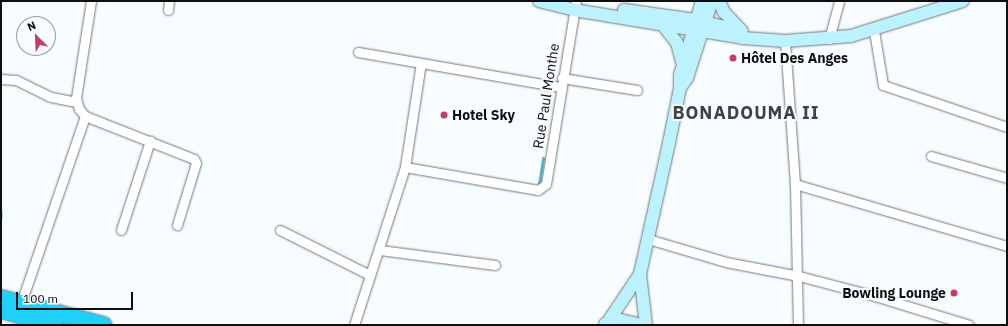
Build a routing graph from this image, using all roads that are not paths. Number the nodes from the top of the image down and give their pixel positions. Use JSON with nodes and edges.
{"nodes":[{"id":1,"x":91,"y":1,"type":"edge"},
{"id":2,"x":539,"y":1,"type":"edge"},
{"id":3,"x":702,"y":1,"type":"edge"},
{"id":4,"x":712,"y":1,"type":"edge"},
{"id":5,"x":719,"y":1,"type":"edge"},
{"id":6,"x":839,"y":1,"type":"edge"},
{"id":7,"x":961,"y":1,"type":"edge"},
{"id":8,"x":575,"y":5,"type":"edge"},
{"id":9,"x":663,"y":25,"type":"junction"},
{"id":10,"x":699,"y":26,"type":"junction"},
{"id":11,"x":741,"y":30,"type":"junction"},
{"id":12,"x":874,"y":31,"type":"junction"},
{"id":13,"x":755,"y":37,"type":"junction"},
{"id":14,"x":829,"y":39,"type":"junction"},
{"id":15,"x":785,"y":41,"type":"junction"},
{"id":16,"x":358,"y":52,"type":"dead end"},
{"id":17,"x":421,"y":63,"type":"junction"},
{"id":18,"x":682,"y":66,"type":"junction"},
{"id":19,"x":562,"y":78,"type":"junction"},
{"id":20,"x":1,"y":79,"type":"edge"},
{"id":21,"x":561,"y":87,"type":"junction"},
{"id":22,"x":680,"y":88,"type":"junction"},
{"id":23,"x":637,"y":90,"type":"dead end"},
{"id":24,"x":77,"y":102,"type":"junction"},
{"id":25,"x":85,"y":116,"type":"junction"},
{"id":26,"x":1007,"y":128,"type":"edge"},
{"id":27,"x":150,"y":141,"type":"junction"},
{"id":28,"x":931,"y":156,"type":"dead end"},
{"id":29,"x":405,"y":166,"type":"junction"},
{"id":30,"x":1007,"y":178,"type":"edge"},
{"id":31,"x":795,"y":184,"type":"junction"},
{"id":32,"x":178,"y":225,"type":"dead end"},
{"id":33,"x":120,"y":230,"type":"dead end"},
{"id":34,"x":280,"y":230,"type":"dead end"},
{"id":35,"x":648,"y":240,"type":"junction"},
{"id":36,"x":1007,"y":246,"type":"edge"},
{"id":37,"x":380,"y":250,"type":"junction"},
{"id":38,"x":494,"y":265,"type":"dead end"},
{"id":39,"x":370,"y":274,"type":"junction"},
{"id":40,"x":640,"y":274,"type":"junction"},
{"id":41,"x":799,"y":276,"type":"junction"},
{"id":42,"x":1,"y":298,"type":"edge"},
{"id":43,"x":20,"y":303,"type":"junction"},
{"id":44,"x":1,"y":310,"type":"edge"},
{"id":45,"x":605,"y":323,"type":"edge"},
{"id":46,"x":56,"y":325,"type":"edge"},
{"id":47,"x":104,"y":325,"type":"edge"},
{"id":48,"x":354,"y":325,"type":"edge"},
{"id":49,"x":641,"y":325,"type":"edge"},
{"id":50,"x":646,"y":325,"type":"edge"},
{"id":51,"x":798,"y":325,"type":"edge"},
{"id":52,"x":969,"y":325,"type":"edge"}],
"edges":[{"from":1,"to":24,"type":"street"},
{"from":2,"to":8,"type":"main road"},
{"from":3,"to":10,"type":"main road"},
{"from":4,"to":10,"type":"main road"},
{"from":5,"to":11,"type":"main road"},
{"from":6,"to":14,"type":"street"},
{"from":7,"to":12,"type":"main road"},
{"from":8,"to":9,"type":"main road"},
{"from":8,"to":10,"type":"main road"},
{"from":8,"to":19,"type":"street","name":"Rue Paul Monthe"},
{"from":9,"to":10,"type":"main road"},
{"from":9,"to":18,"type":"main road"},
{"from":10,"to":11,"type":"main road"},
{"from":10,"to":13,"type":"main road"},
{"from":10,"to":18,"type":"main road"},
{"from":10,"to":22,"type":"main road"},
{"from":11,"to":13,"type":"main road"},
{"from":12,"to":14,"type":"main road"},
{"from":12,"to":26,"type":"street"},
{"from":13,"to":15,"type":"main road"},
{"from":14,"to":15,"type":"main road"},
{"from":15,"to":31,"type":"street"},
{"from":16,"to":17,"type":"street"},
{"from":17,"to":21,"type":"street"},
{"from":17,"to":29,"type":"street"},
{"from":18,"to":22,"type":"main road"},
{"from":19,"to":21,"type":"street","name":"Rue Paul Monthe"},
{"from":19,"to":23,"type":"street"},
{"from":20,"to":24,"type":"street"},
{"from":21,"to":29,"type":"street","name":"Rue Paul Monthe"},
{"from":22,"to":35,"type":"main road"},
{"from":24,"to":25,"type":"street"},
{"from":25,"to":27,"type":"street"},
{"from":25,"to":43,"type":"street"},
{"from":27,"to":32,"type":"street"},
{"from":27,"to":33,"type":"street"},
{"from":28,"to":30,"type":"street"},
{"from":29,"to":37,"type":"street"},
{"from":31,"to":36,"type":"street"},
{"from":31,"to":41,"type":"street"},
{"from":34,"to":39,"type":"street"},
{"from":35,"to":40,"type":"main road"},
{"from":35,"to":41,"type":"street"},
{"from":37,"to":38,"type":"street"},
{"from":37,"to":39,"type":"street"},
{"from":39,"to":48,"type":"street"},
{"from":40,"to":45,"type":"main road"},
{"from":40,"to":50,"type":"main road"},
{"from":41,"to":51,"type":"street"},
{"from":41,"to":52,"type":"street"},
{"from":42,"to":43,"type":"highway"},
{"from":43,"to":47,"type":"highway"},
{"from":44,"to":46,"type":"highway"},
{"from":45,"to":49,"type":"main road"}]}
